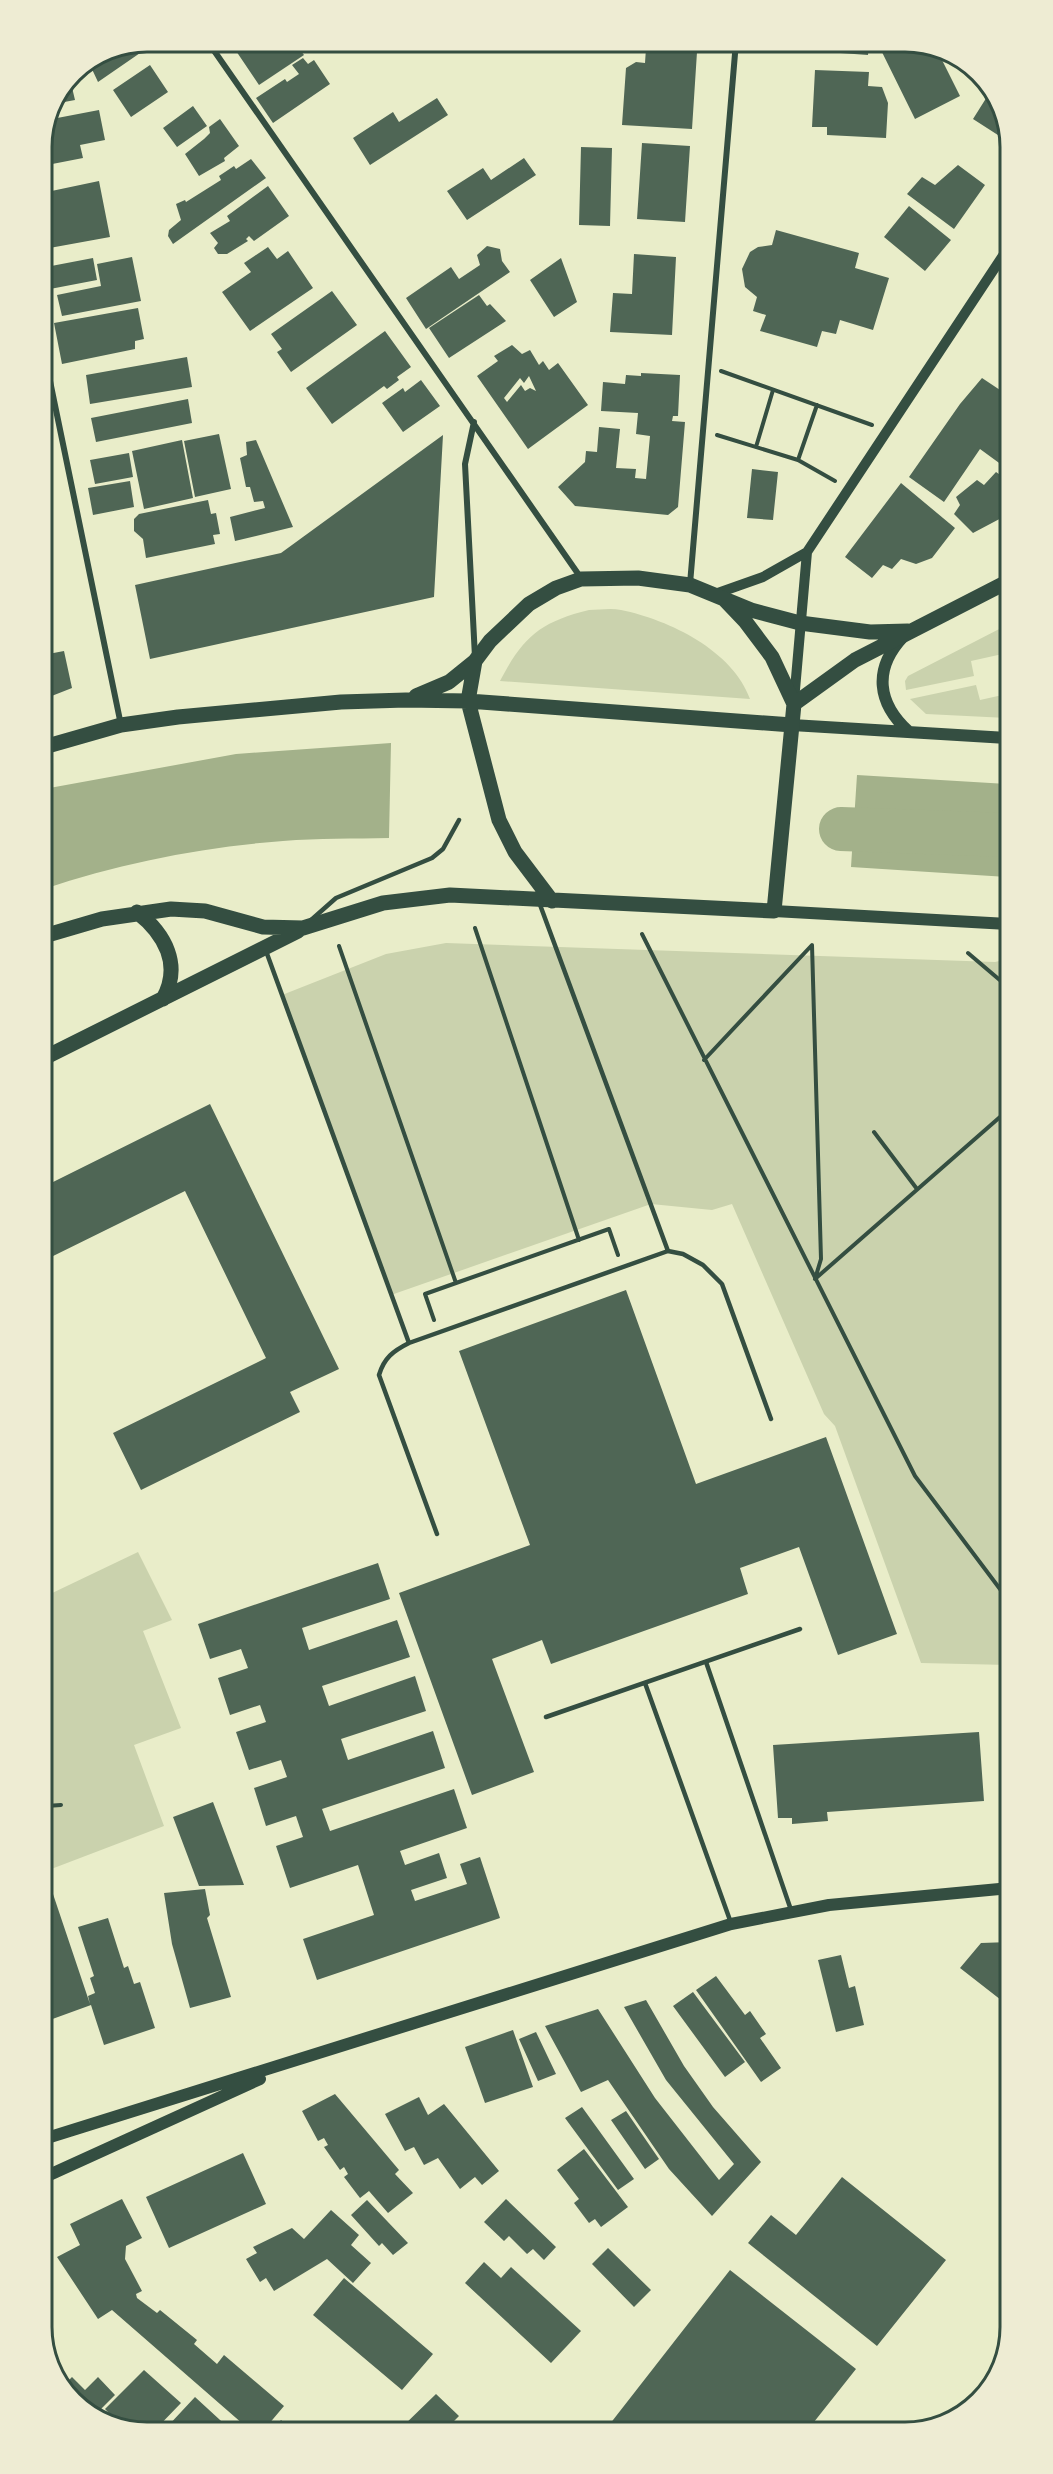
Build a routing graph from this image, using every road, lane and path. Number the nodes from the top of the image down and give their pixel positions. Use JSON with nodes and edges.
{"nodes":[{"id":1,"x":215,"y":52,"type":"edge"},
{"id":2,"x":735,"y":53,"type":"edge"},
{"id":3,"x":1000,"y":260,"type":"edge"},
{"id":4,"x":708,"y":367,"type":"junction"},
{"id":5,"x":773,"y":390,"type":"junction"},
{"id":6,"x":53,"y":395,"type":"edge"},
{"id":7,"x":817,"y":405,"type":"junction"},
{"id":8,"x":474,"y":422,"type":"junction"},
{"id":9,"x":887,"y":430,"type":"junction"},
{"id":10,"x":702,"y":431,"type":"junction"},
{"id":11,"x":756,"y":447,"type":"junction"},
{"id":12,"x":798,"y":460,"type":"junction"},
{"id":13,"x":848,"y":488,"type":"junction"},
{"id":14,"x":807,"y":552,"type":"junction"},
{"id":15,"x":581,"y":579,"type":"junction"},
{"id":16,"x":690,"y":585,"type":"junction"},
{"id":17,"x":1000,"y":585,"type":"edge"},
{"id":18,"x":720,"y":597,"type":"junction"},
{"id":19,"x":800,"y":623,"type":"junction"},
{"id":20,"x":908,"y":631,"type":"junction"},
{"id":21,"x":475,"y":661,"type":"junction"},
{"id":22,"x":406,"y":700,"type":"junction"},
{"id":23,"x":468,"y":701,"type":"junction"},
{"id":24,"x":794,"y":704,"type":"junction"},
{"id":25,"x":121,"y":725,"type":"junction"},
{"id":26,"x":792,"y":725,"type":"junction"},
{"id":27,"x":909,"y":732,"type":"junction"},
{"id":28,"x":1000,"y":738,"type":"edge"},
{"id":29,"x":53,"y":745,"type":"edge"},
{"id":30,"x":459,"y":819,"type":"dead end"},
{"id":31,"x":545,"y":900,"type":"junction"},
{"id":32,"x":774,"y":911,"type":"junction"},
{"id":33,"x":137,"y":912,"type":"junction"},
{"id":34,"x":1000,"y":924,"type":"edge"},
{"id":35,"x":303,"y":928,"type":"junction"},
{"id":36,"x":475,"y":928,"type":"dead end"},
{"id":37,"x":53,"y":933,"type":"edge"},
{"id":38,"x":642,"y":934,"type":"dead end"},
{"id":39,"x":339,"y":946,"type":"dead end"},
{"id":40,"x":265,"y":947,"type":"junction"},
{"id":41,"x":968,"y":953,"type":"dead end"},
{"id":42,"x":1000,"y":980,"type":"edge"},
{"id":43,"x":163,"y":999,"type":"junction"},
{"id":44,"x":53,"y":1054,"type":"edge"},
{"id":45,"x":704,"y":1060,"type":"junction"},
{"id":46,"x":1000,"y":1117,"type":"edge"},
{"id":47,"x":874,"y":1132,"type":"dead end"},
{"id":48,"x":917,"y":1189,"type":"junction"},
{"id":49,"x":579,"y":1240,"type":"junction"},
{"id":50,"x":668,"y":1251,"type":"junction"},
{"id":51,"x":622,"y":1268,"type":"junction"},
{"id":52,"x":814,"y":1279,"type":"junction"},
{"id":53,"x":456,"y":1283,"type":"junction"},
{"id":54,"x":438,"y":1332,"type":"junction"},
{"id":55,"x":409,"y":1343,"type":"junction"},
{"id":56,"x":771,"y":1419,"type":"dead end"},
{"id":57,"x":436,"y":1534,"type":"dead end"},
{"id":58,"x":1000,"y":1588,"type":"edge"},
{"id":59,"x":800,"y":1629,"type":"dead end"},
{"id":60,"x":706,"y":1662,"type":"junction"},
{"id":61,"x":645,"y":1683,"type":"junction"},
{"id":62,"x":546,"y":1717,"type":"dead end"},
{"id":63,"x":61,"y":1805,"type":"dead end"},
{"id":64,"x":52,"y":1806,"type":"edge"},
{"id":65,"x":1000,"y":1889,"type":"edge"},
{"id":66,"x":791,"y":1910,"type":"junction"},
{"id":67,"x":731,"y":1924,"type":"junction"},
{"id":68,"x":302,"y":2060,"type":"junction"},
{"id":69,"x":52,"y":2136,"type":"edge"},
{"id":70,"x":52,"y":2174,"type":"edge"}],
"edges":[{"from":1,"to":8,"type":"street"},
{"from":2,"to":4,"type":"street"},
{"from":3,"to":9,"type":"street"},
{"from":4,"to":5,"type":"path"},
{"from":4,"to":10,"type":"street"},
{"from":5,"to":7,"type":"path"},
{"from":5,"to":11,"type":"path"},
{"from":6,"to":25,"type":"street"},
{"from":7,"to":9,"type":"path"},
{"from":7,"to":12,"type":"path"},
{"from":8,"to":15,"type":"street"},
{"from":8,"to":21,"type":"street"},
{"from":9,"to":13,"type":"street"},
{"from":10,"to":11,"type":"path"},
{"from":10,"to":16,"type":"street"},
{"from":11,"to":12,"type":"path"},
{"from":12,"to":13,"type":"path"},
{"from":13,"to":14,"type":"street"},
{"from":14,"to":18,"type":"street"},
{"from":14,"to":19,"type":"street"},
{"from":15,"to":16,"type":"main road"},
{"from":15,"to":21,"type":"main road"},
{"from":16,"to":18,"type":"main road"},
{"from":17,"to":20,"type":"main road"},
{"from":18,"to":19,"type":"main road"},
{"from":18,"to":24,"type":"main road"},
{"from":19,"to":20,"type":"main road"},
{"from":19,"to":24,"type":"street"},
{"from":20,"to":24,"type":"main road"},
{"from":20,"to":27,"type":"main road"},
{"from":21,"to":22,"type":"main road"},
{"from":21,"to":23,"type":"main road"},
{"from":22,"to":23,"type":"main road"},
{"from":22,"to":25,"type":"main road"},
{"from":23,"to":26,"type":"main road"},
{"from":23,"to":31,"type":"main road"},
{"from":24,"to":26,"type":"main road"},
{"from":25,"to":29,"type":"main road"},
{"from":26,"to":27,"type":"main road"},
{"from":26,"to":32,"type":"main road"},
{"from":27,"to":28,"type":"main road"},
{"from":30,"to":35,"type":"lane"},
{"from":31,"to":32,"type":"main road"},
{"from":31,"to":35,"type":"main road"},
{"from":31,"to":50,"type":"lane"},
{"from":32,"to":34,"type":"main road"},
{"from":33,"to":35,"type":"main road"},
{"from":33,"to":37,"type":"main road"},
{"from":33,"to":43,"type":"main road"},
{"from":35,"to":40,"type":"main road"},
{"from":36,"to":49,"type":"path"},
{"from":38,"to":45,"type":"path"},
{"from":39,"to":53,"type":"path"},
{"from":40,"to":43,"type":"main road"},
{"from":40,"to":55,"type":"lane"},
{"from":41,"to":42,"type":"path"},
{"from":43,"to":44,"type":"main road"},
{"from":45,"to":52,"type":"path"},
{"from":45,"to":52,"type":"path"},
{"from":46,"to":48,"type":"path"},
{"from":47,"to":48,"type":"path"},
{"from":48,"to":52,"type":"path"},
{"from":49,"to":51,"type":"path"},
{"from":49,"to":53,"type":"path"},
{"from":50,"to":51,"type":"lane"},
{"from":50,"to":56,"type":"lane"},
{"from":51,"to":54,"type":"lane"},
{"from":52,"to":58,"type":"path"},
{"from":53,"to":54,"type":"path"},
{"from":54,"to":55,"type":"lane"},
{"from":55,"to":57,"type":"lane"},
{"from":59,"to":60,"type":"lane"},
{"from":60,"to":61,"type":"lane"},
{"from":60,"to":66,"type":"lane"},
{"from":61,"to":62,"type":"lane"},
{"from":61,"to":67,"type":"lane"},
{"from":63,"to":64,"type":"path"},
{"from":65,"to":66,"type":"main road"},
{"from":66,"to":67,"type":"main road"},
{"from":67,"to":68,"type":"main road"},
{"from":68,"to":69,"type":"main road"},
{"from":68,"to":70,"type":"main road"}]}
